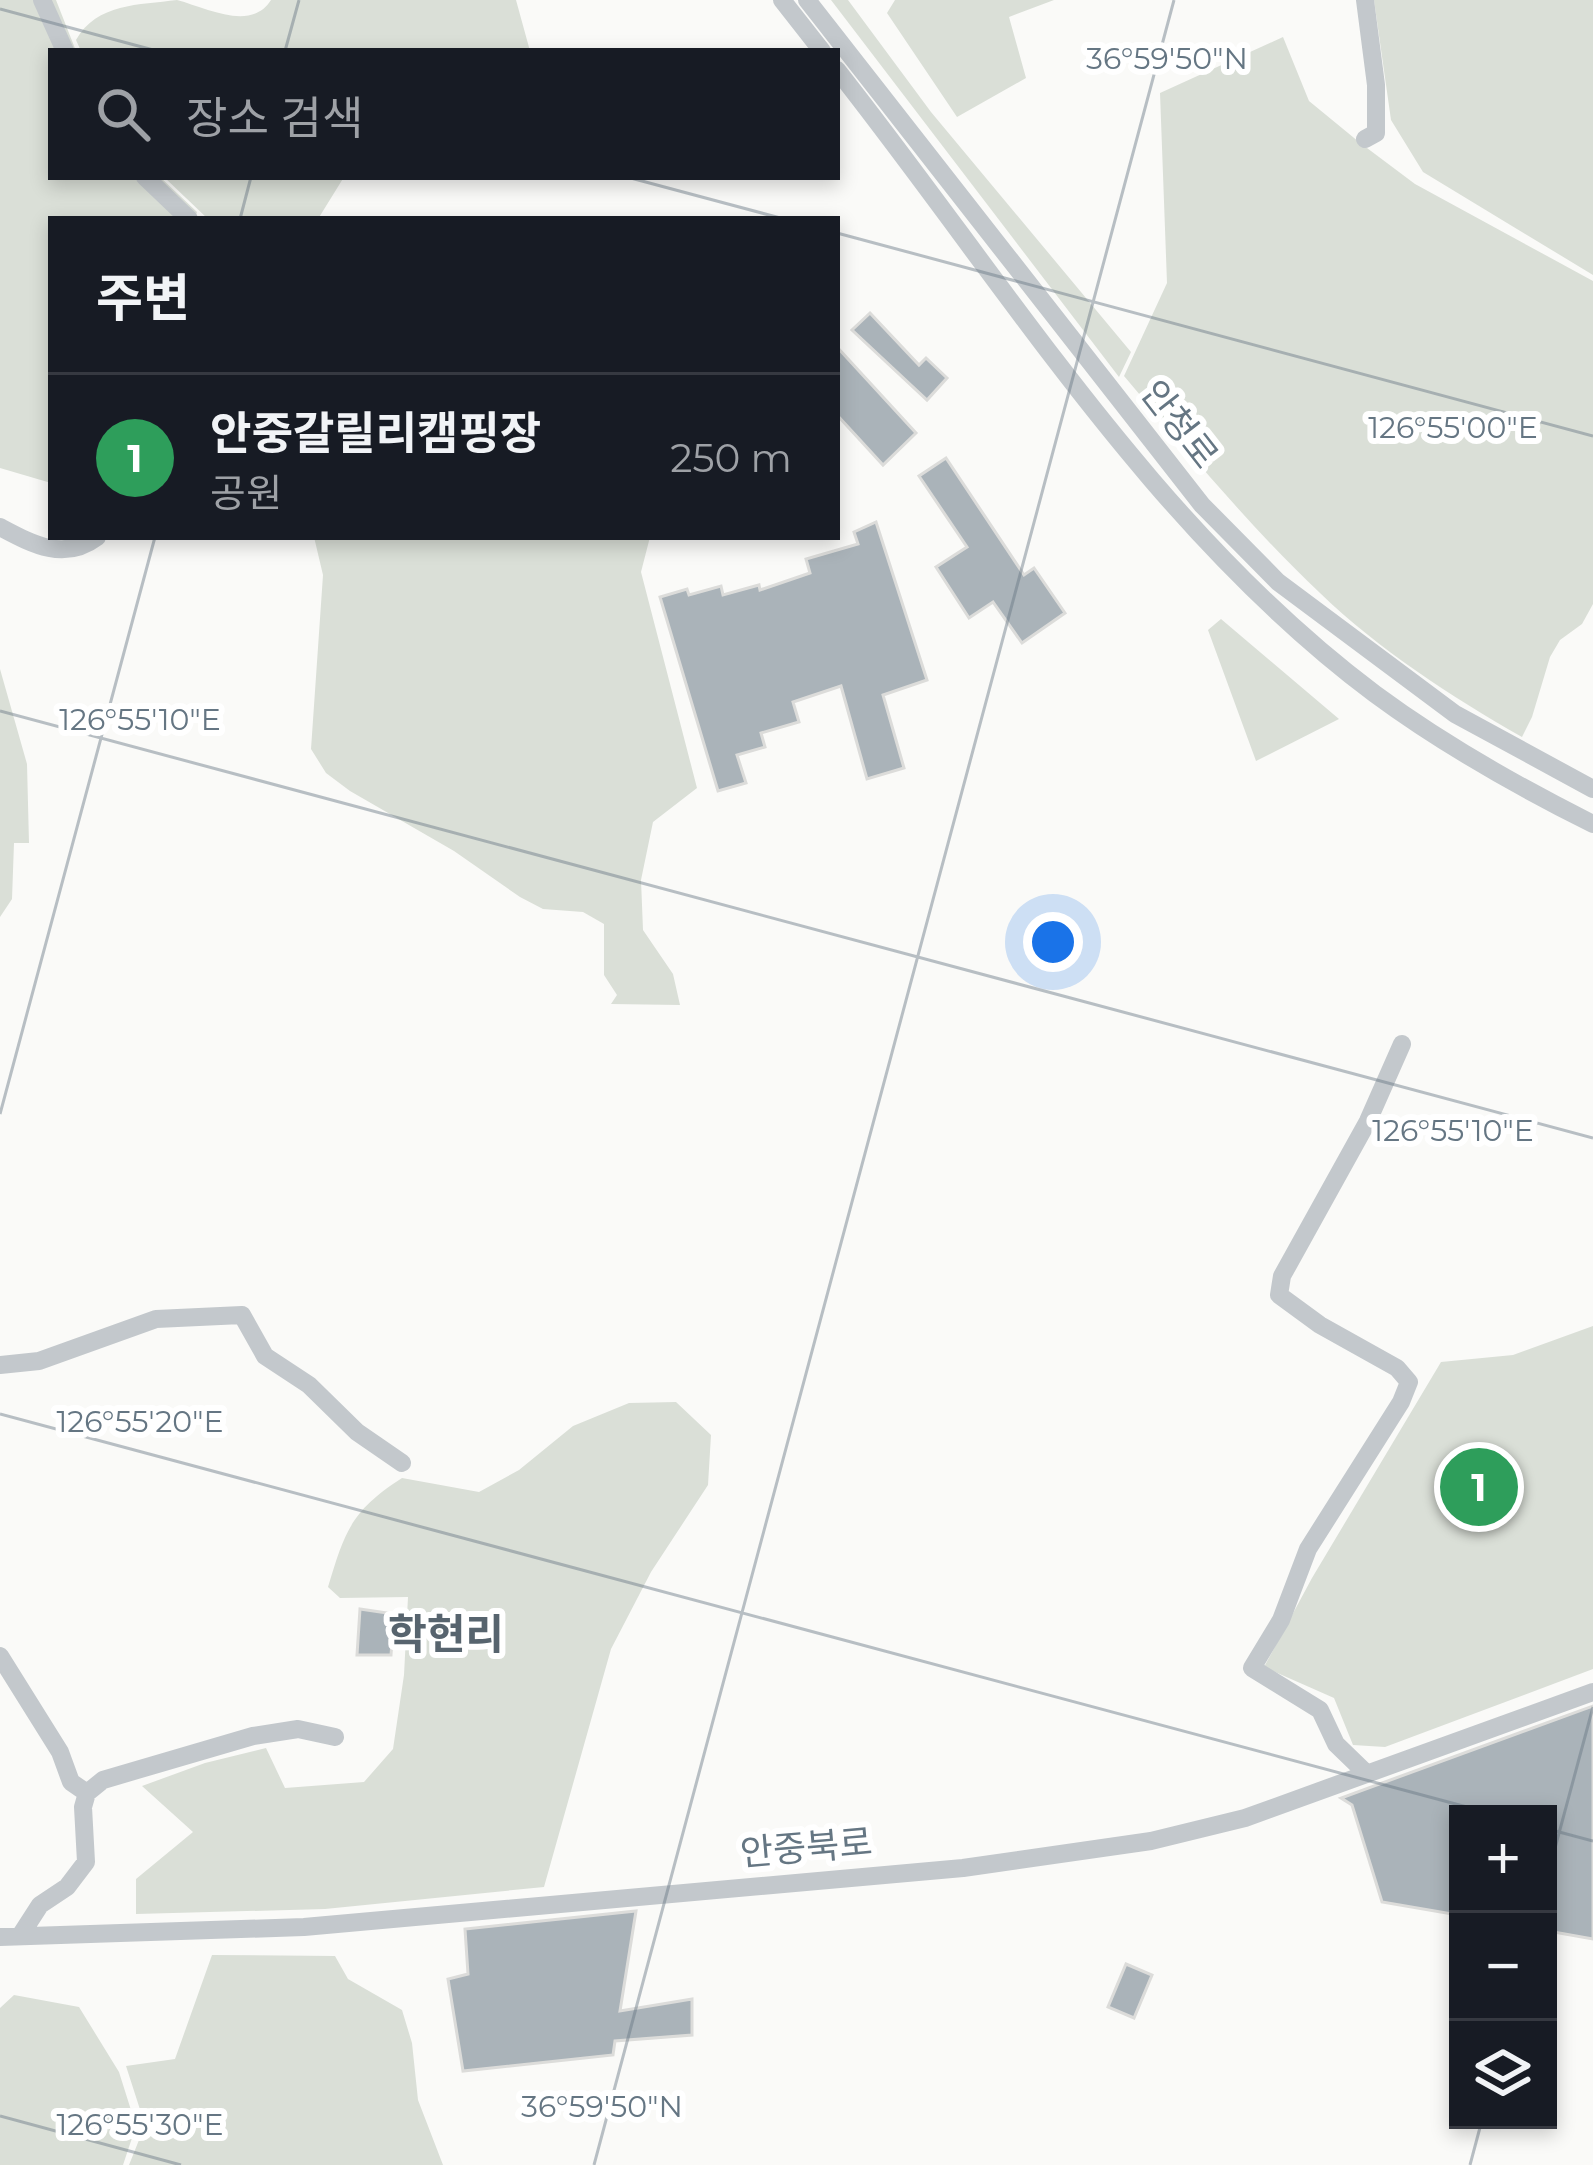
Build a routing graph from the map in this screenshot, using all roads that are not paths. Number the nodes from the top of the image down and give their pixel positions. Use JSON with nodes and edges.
{"nodes":[{"id":1,"x":42,"y":0,"type":"edge"},
{"id":2,"x":782,"y":0,"type":"edge"},
{"id":3,"x":807,"y":0,"type":"edge"},
{"id":4,"x":1365,"y":0,"type":"edge"},
{"id":5,"x":64,"y":48,"type":"edge"},
{"id":6,"x":820,"y":48,"type":"edge"},
{"id":7,"x":840,"y":74,"type":"edge"},
{"id":8,"x":1365,"y":139,"type":"dead end"},
{"id":9,"x":148,"y":180,"type":"edge"},
{"id":10,"x":185,"y":216,"type":"edge"},
{"id":11,"x":0,"y":527,"type":"edge"},
{"id":12,"x":93,"y":540,"type":"edge"},
{"id":13,"x":1593,"y":789,"type":"edge"},
{"id":14,"x":1593,"y":824,"type":"edge"},
{"id":15,"x":1402,"y":1044,"type":"dead end"},
{"id":16,"x":0,"y":1365,"type":"edge"},
{"id":17,"x":402,"y":1463,"type":"dead end"},
{"id":18,"x":0,"y":1656,"type":"edge"},
{"id":19,"x":1593,"y":1692,"type":"edge"},
{"id":20,"x":335,"y":1737,"type":"dead end"},
{"id":21,"x":1367,"y":1774,"type":"junction"},
{"id":22,"x":87,"y":1792,"type":"junction"},
{"id":23,"x":10,"y":1937,"type":"edge"}],
"edges":[{"from":1,"to":5,"type":"street"},
{"from":2,"to":6,"type":"street"},
{"from":3,"to":13,"type":"street","name":"안청로"},
{"from":4,"to":8,"type":"street"},
{"from":7,"to":14,"type":"street","name":"안청로"},
{"from":9,"to":10,"type":"street"},
{"from":11,"to":12,"type":"street"},
{"from":15,"to":21,"type":"street"},
{"from":16,"to":17,"type":"street"},
{"from":18,"to":22,"type":"street"},
{"from":19,"to":21,"type":"street","name":"안중북로"},
{"from":20,"to":22,"type":"street"},
{"from":21,"to":23,"type":"street","name":"안중북로"},
{"from":22,"to":23,"type":"street"}]}
